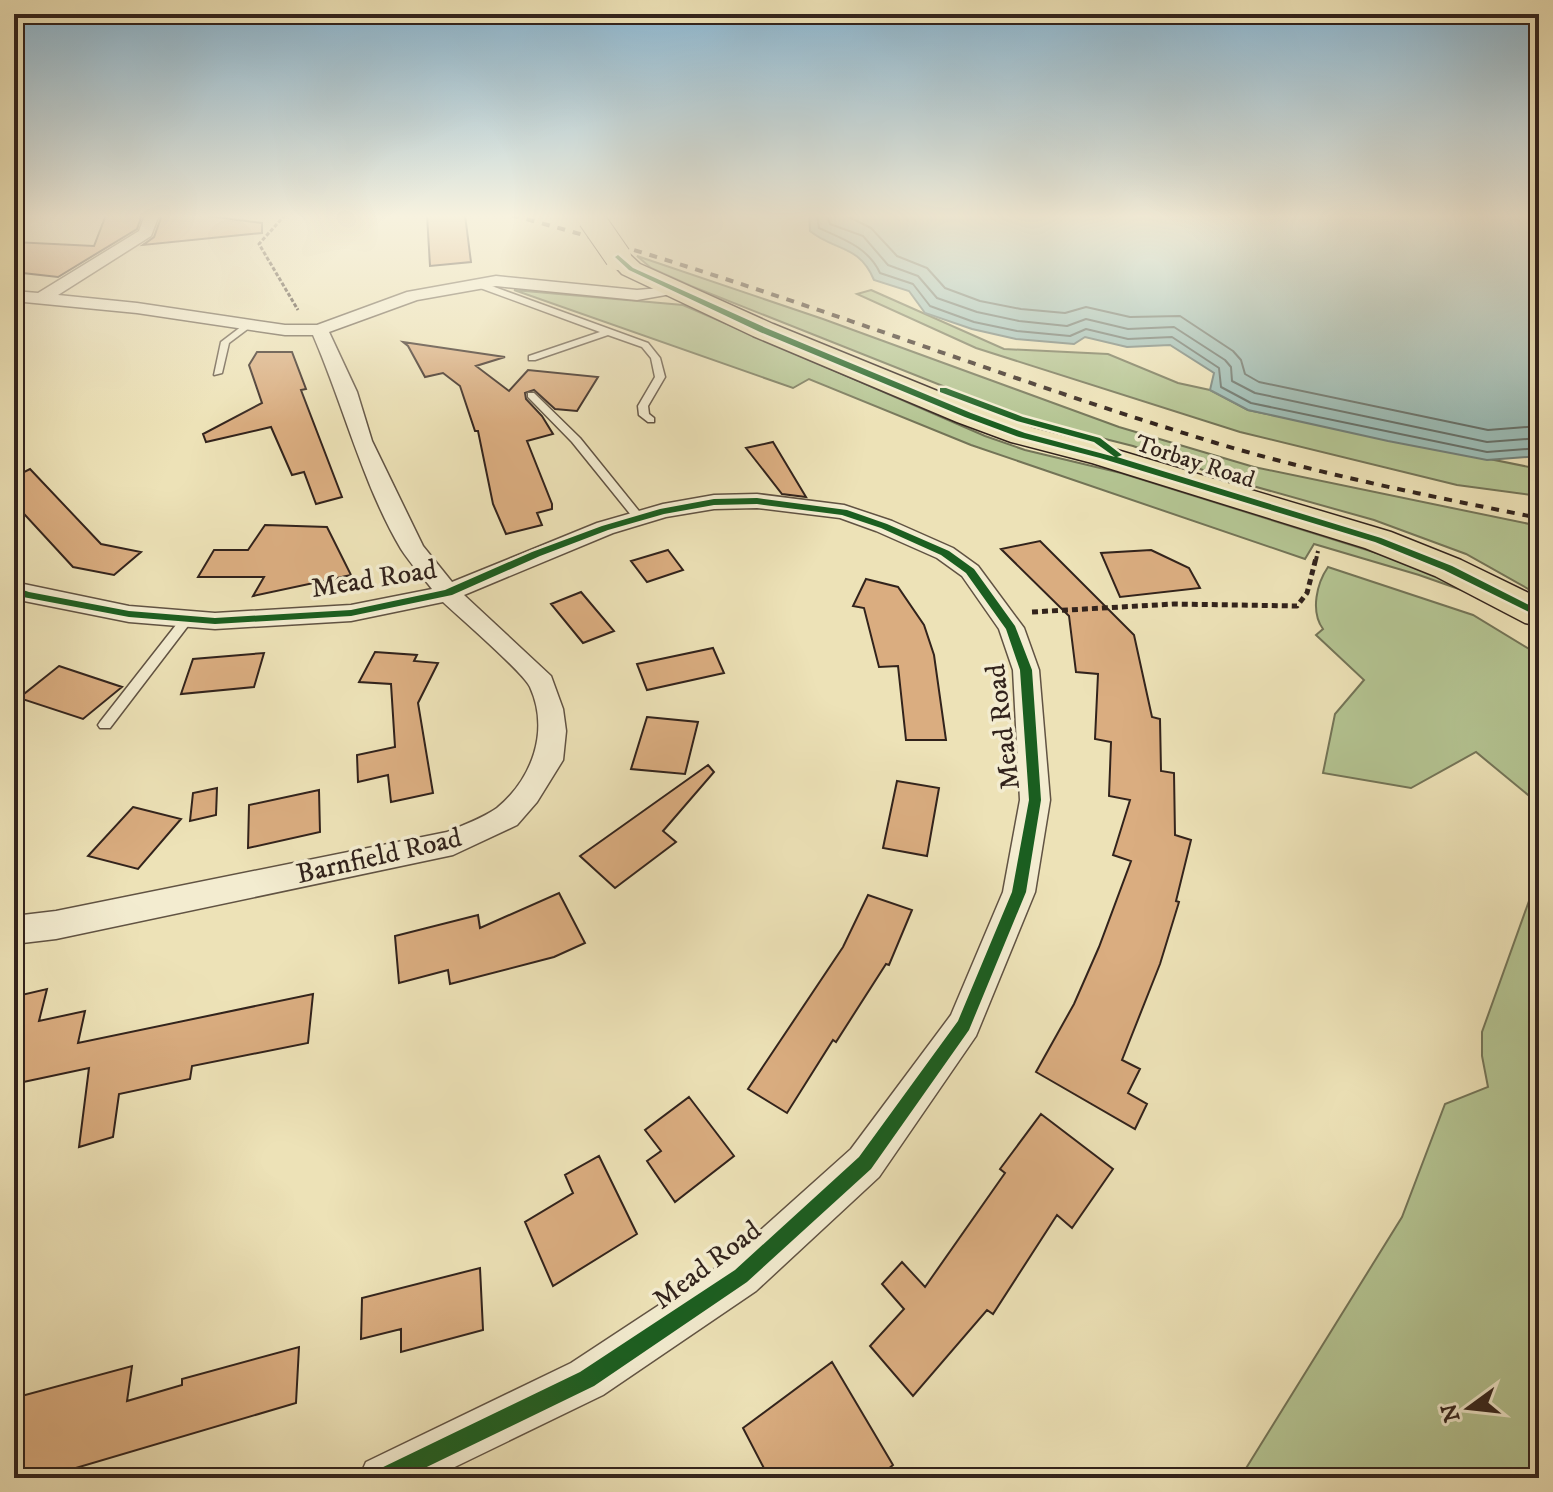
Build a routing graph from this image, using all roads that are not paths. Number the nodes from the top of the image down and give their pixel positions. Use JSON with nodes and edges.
{"nodes":[{"id":1,"x":64,"y":285,"type":"edge"},
{"id":2,"x":467,"y":285,"type":"edge"},
{"id":3,"x":479,"y":285,"type":"edge"},
{"id":4,"x":550,"y":285,"type":"edge"},
{"id":5,"x":667,"y":285,"type":"edge"},
{"id":6,"x":677,"y":289,"type":"junction"},
{"id":7,"x":14,"y":296,"type":"edge"},
{"id":8,"x":44,"y":297,"type":"junction"},
{"id":9,"x":249,"y":325,"type":"junction"},
{"id":10,"x":319,"y":330,"type":"junction"},
{"id":11,"x":607,"y":332,"type":"junction"},
{"id":12,"x":532,"y":358,"type":"dead end"},
{"id":13,"x":217,"y":373,"type":"dead end"},
{"id":14,"x":531,"y":395,"type":"dead end"},
{"id":15,"x":651,"y":420,"type":"dead end"},
{"id":16,"x":639,"y":518,"type":"junction"},
{"id":17,"x":14,"y":590,"type":"edge"},
{"id":18,"x":448,"y":593,"type":"junction"},
{"id":19,"x":1539,"y":614,"type":"edge"},
{"id":20,"x":187,"y":619,"type":"junction"},
{"id":21,"x":105,"y":725,"type":"dead end"},
{"id":22,"x":14,"y":930,"type":"edge"},
{"id":23,"x":382,"y":1478,"type":"edge"}],
"edges":[{"from":1,"to":8,"type":"street"},
{"from":2,"to":10,"type":"street"},
{"from":3,"to":11,"type":"lane"},
{"from":4,"to":6,"type":"street"},
{"from":5,"to":6,"type":"main road","name":"Torbay Road","bridge":true},
{"from":6,"to":19,"type":"main road","name":"Torbay Road"},
{"from":7,"to":8,"type":"street"},
{"from":8,"to":9,"type":"street"},
{"from":9,"to":10,"type":"street"},
{"from":9,"to":13,"type":"lane"},
{"from":10,"to":18,"type":"street","name":"Barnfield Road"},
{"from":11,"to":12,"type":"lane"},
{"from":11,"to":15,"type":"lane"},
{"from":14,"to":16,"type":"lane"},
{"from":16,"to":18,"type":"street","name":"Mead Road"},
{"from":16,"to":23,"type":"street","name":"Mead Road"},
{"from":17,"to":20,"type":"street","name":"Mead Road"},
{"from":18,"to":20,"type":"street","name":"Mead Road"},
{"from":18,"to":22,"type":"street","name":"Barnfield Road"},
{"from":20,"to":21,"type":"lane"}]}
